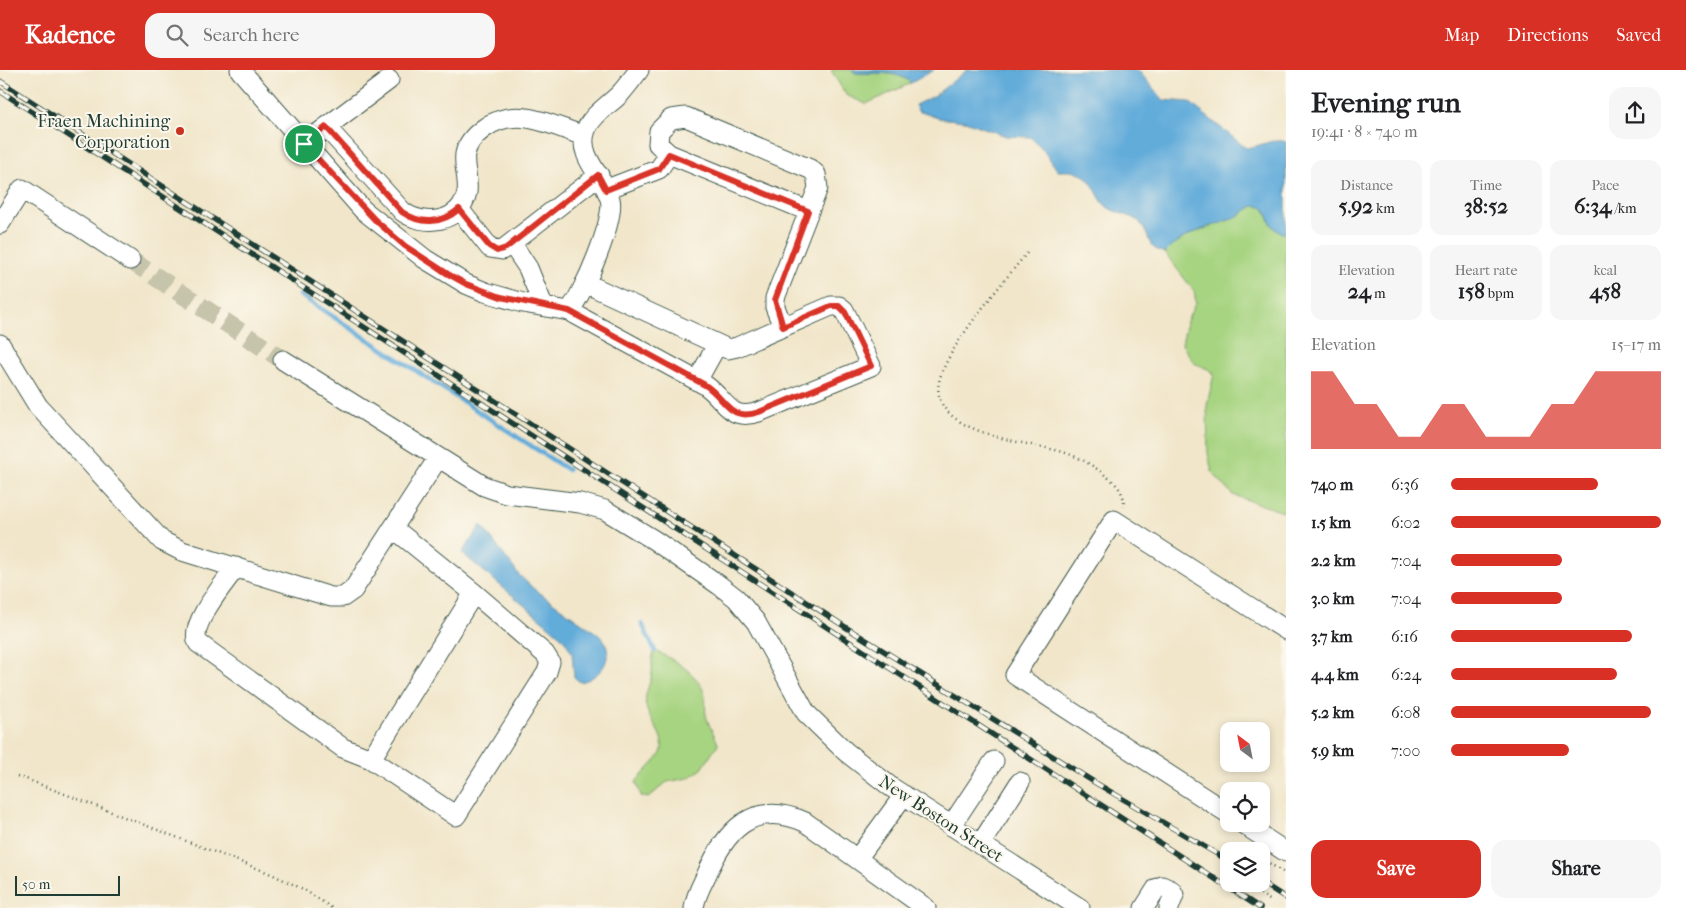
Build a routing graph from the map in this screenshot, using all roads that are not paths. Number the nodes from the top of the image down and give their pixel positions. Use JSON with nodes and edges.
{"nodes":[{"id":1,"x":240,"y":70,"type":"edge"},
{"id":2,"x":639,"y":70,"type":"edge"},
{"id":3,"x":389,"y":80,"type":"dead end"},
{"id":4,"x":326,"y":127,"type":"junction"},
{"id":5,"x":584,"y":136,"type":"junction"},
{"id":6,"x":304,"y":144,"type":"junction"},
{"id":7,"x":669,"y":154,"type":"junction"},
{"id":8,"x":602,"y":182,"type":"junction"},
{"id":9,"x":459,"y":209,"type":"junction"},
{"id":10,"x":808,"y":211,"type":"junction"},
{"id":11,"x":0,"y":224,"type":"edge"},
{"id":12,"x":512,"y":244,"type":"junction"},
{"id":13,"x":130,"y":260,"type":"tunnel mouth"},
{"id":14,"x":585,"y":283,"type":"junction"},
{"id":15,"x":543,"y":306,"type":"junction"},
{"id":16,"x":569,"y":311,"type":"junction"},
{"id":17,"x":783,"y":327,"type":"junction"},
{"id":18,"x":0,"y":344,"type":"edge"},
{"id":19,"x":717,"y":345,"type":"junction"},
{"id":20,"x":283,"y":360,"type":"tunnel mouth"},
{"id":21,"x":697,"y":380,"type":"junction"},
{"id":22,"x":438,"y":458,"type":"junction"},
{"id":23,"x":393,"y":528,"type":"junction"},
{"id":24,"x":236,"y":567,"type":"junction"},
{"id":25,"x":474,"y":593,"type":"junction"},
{"id":26,"x":1286,"y":630,"type":"edge"},
{"id":27,"x":371,"y":759,"type":"junction"},
{"id":28,"x":994,"y":761,"type":"dead end"},
{"id":29,"x":1020,"y":782,"type":"dead end"},
{"id":30,"x":904,"y":795,"type":"junction"},
{"id":31,"x":1220,"y":808,"type":"edge"},
{"id":32,"x":951,"y":826,"type":"junction"},
{"id":33,"x":1255,"y":832,"type":"edge"},
{"id":34,"x":980,"y":845,"type":"junction"},
{"id":35,"x":1286,"y":852,"type":"edge"},
{"id":36,"x":857,"y":859,"type":"junction"},
{"id":37,"x":694,"y":908,"type":"edge"},
{"id":38,"x":926,"y":908,"type":"edge"},
{"id":39,"x":1080,"y":908,"type":"edge"},
{"id":40,"x":1144,"y":908,"type":"edge"},
{"id":41,"x":1169,"y":908,"type":"edge"}],
"edges":[{"from":1,"to":6,"type":"street"},
{"from":2,"to":5,"type":"street"},
{"from":3,"to":4,"type":"street"},
{"from":4,"to":6,"type":"street"},
{"from":4,"to":9,"type":"street"},
{"from":5,"to":8,"type":"street"},
{"from":5,"to":9,"type":"street"},
{"from":6,"to":15,"type":"street"},
{"from":7,"to":8,"type":"street"},
{"from":7,"to":10,"type":"street"},
{"from":7,"to":10,"type":"street"},
{"from":8,"to":12,"type":"street"},
{"from":8,"to":14,"type":"street"},
{"from":9,"to":12,"type":"street"},
{"from":10,"to":17,"type":"street"},
{"from":11,"to":13,"type":"street"},
{"from":12,"to":15,"type":"street"},
{"from":14,"to":16,"type":"street"},
{"from":14,"to":19,"type":"street"},
{"from":15,"to":16,"type":"street"},
{"from":16,"to":21,"type":"street"},
{"from":17,"to":19,"type":"street"},
{"from":17,"to":21,"type":"street"},
{"from":18,"to":24,"type":"street"},
{"from":19,"to":21,"type":"street"},
{"from":20,"to":22,"type":"street","name":"New Boston Street"},
{"from":22,"to":23,"type":"street"},
{"from":22,"to":30,"type":"street","name":"New Boston Street"},
{"from":23,"to":24,"type":"street"},
{"from":23,"to":25,"type":"street"},
{"from":24,"to":27,"type":"street"},
{"from":25,"to":27,"type":"street"},
{"from":25,"to":27,"type":"street"},
{"from":26,"to":31,"type":"street"},
{"from":28,"to":32,"type":"street"},
{"from":29,"to":34,"type":"street"},
{"from":30,"to":32,"type":"street","name":"New Boston Street"},
{"from":30,"to":36,"type":"street"},
{"from":32,"to":34,"type":"street","name":"New Boston Street"},
{"from":33,"to":35,"type":"street"},
{"from":34,"to":39,"type":"street","name":"New Boston Street"},
{"from":36,"to":37,"type":"street"},
{"from":36,"to":38,"type":"street"},
{"from":40,"to":41,"type":"street"}]}
